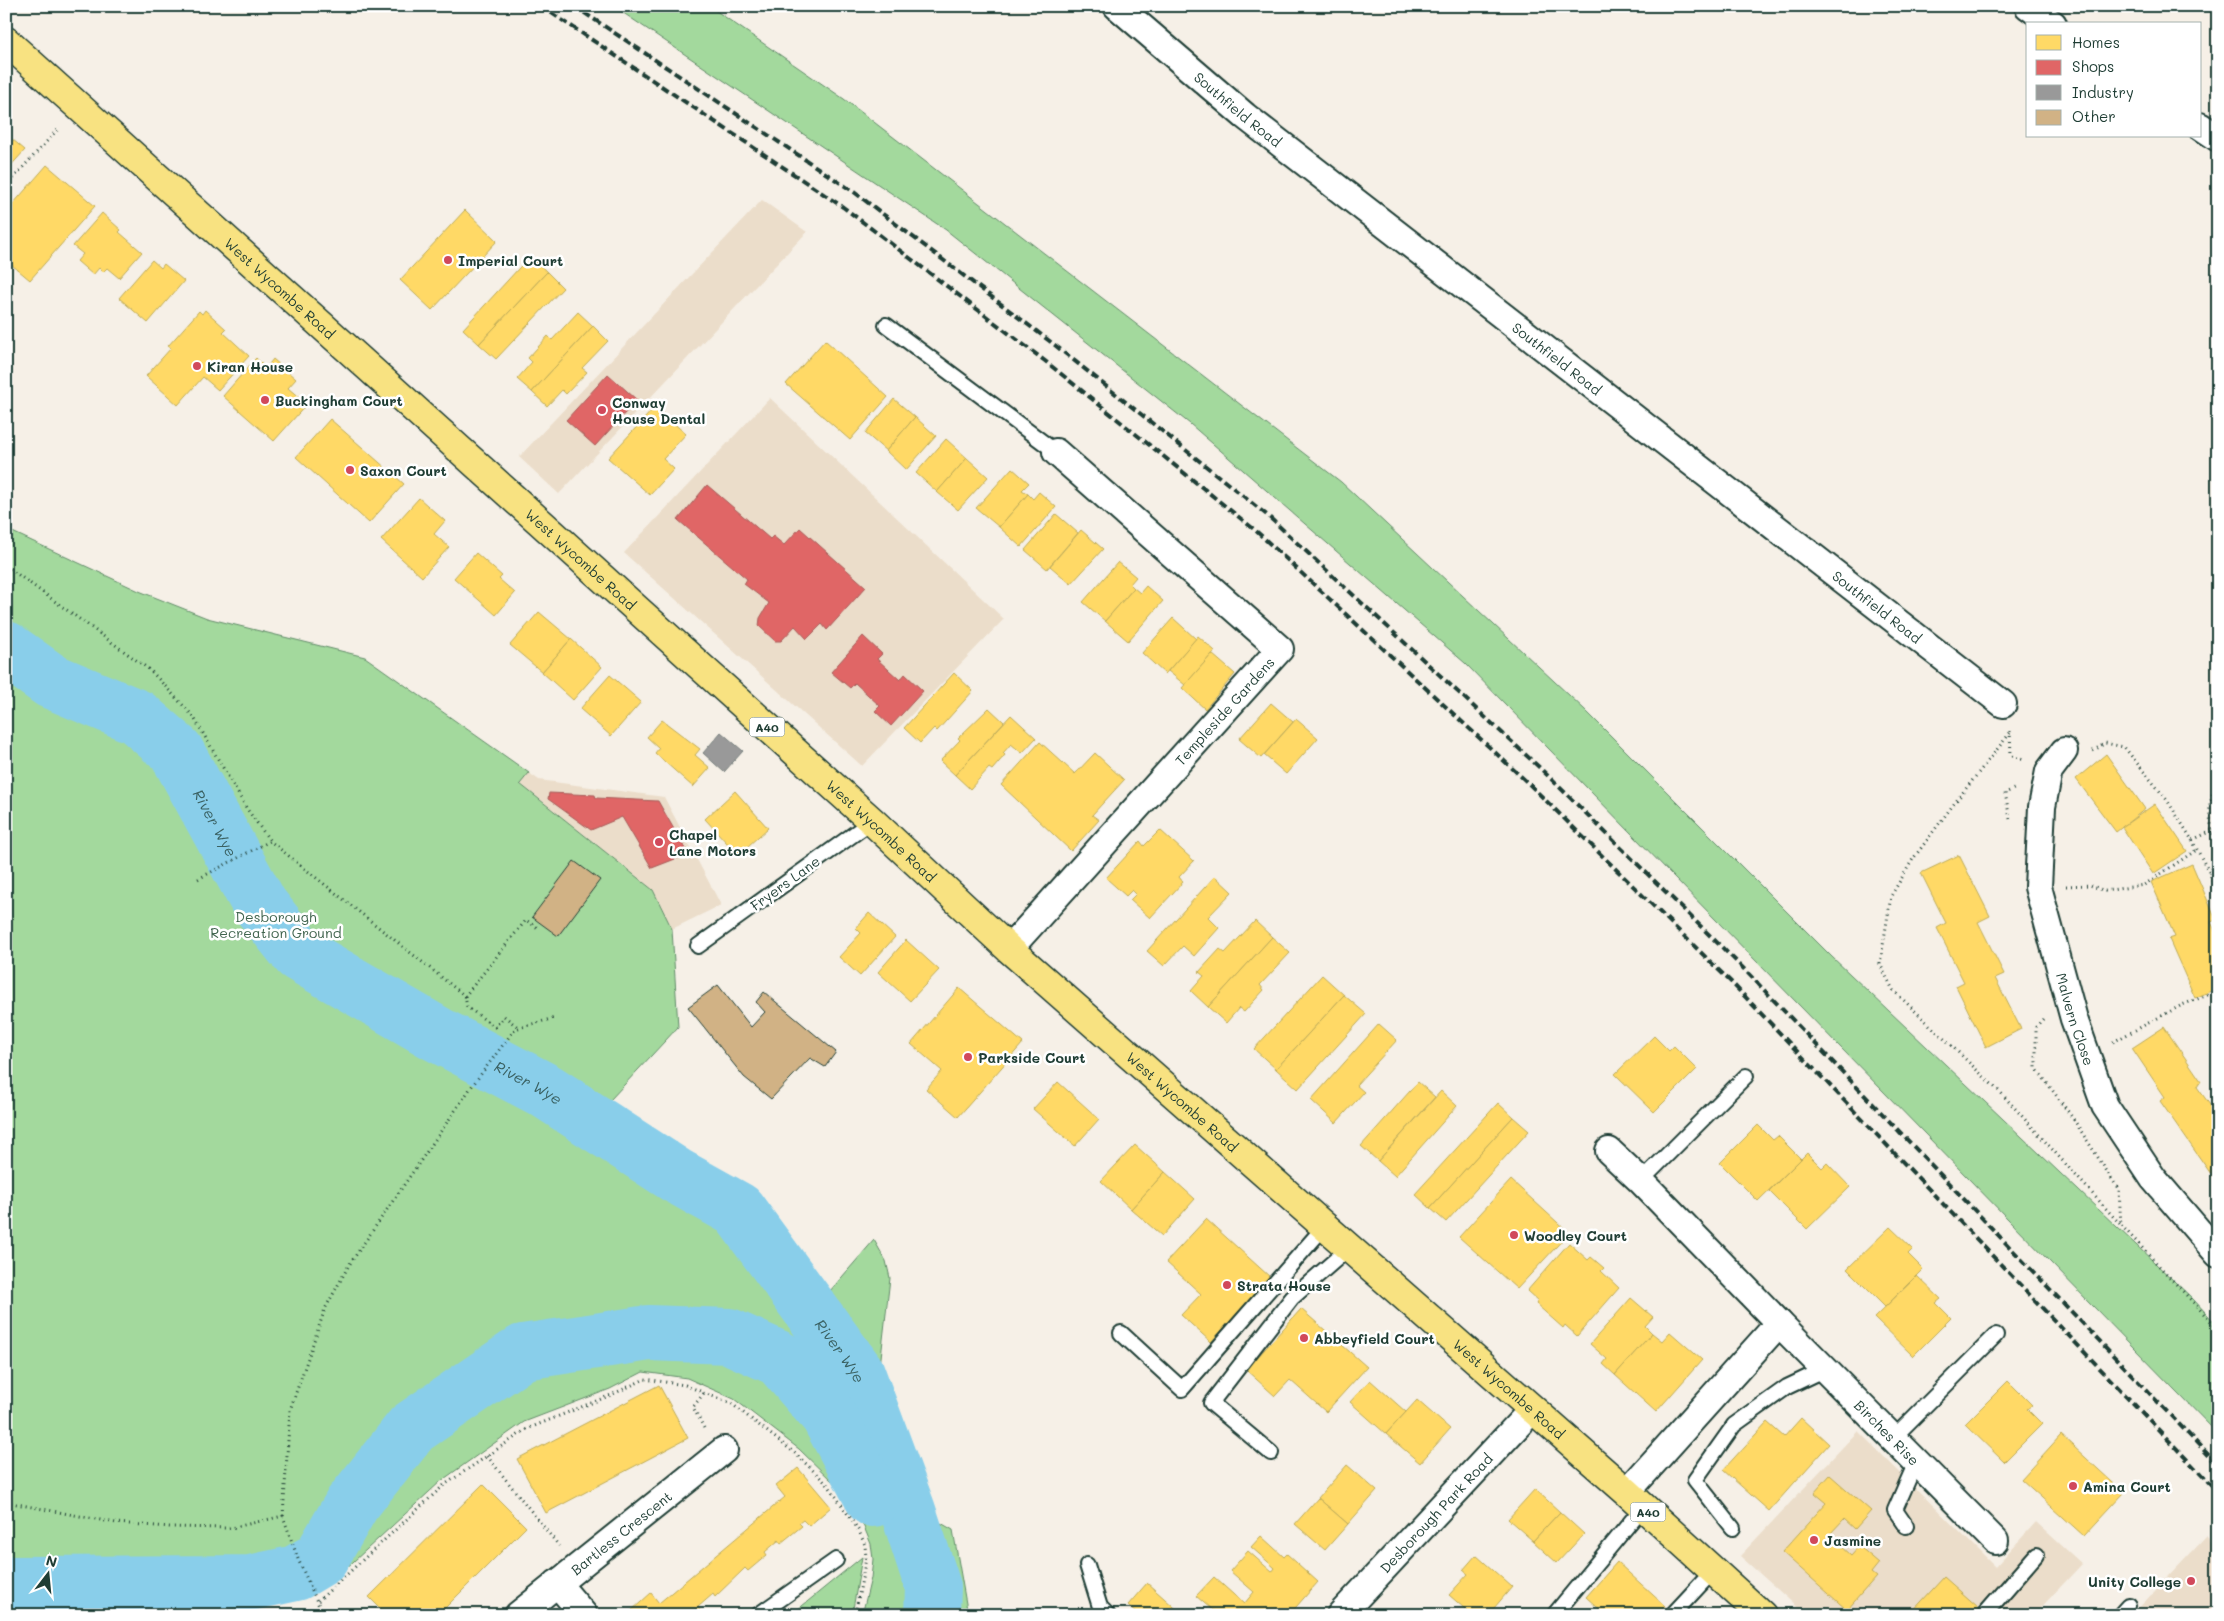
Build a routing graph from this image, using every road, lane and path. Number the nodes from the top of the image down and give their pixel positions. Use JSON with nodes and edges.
{"nodes":[{"id":1,"x":1117,"y":6,"type":"edge"},
{"id":2,"x":2028,"y":6,"type":"edge"},
{"id":3,"x":2050,"y":22,"type":"edge"},
{"id":4,"x":6,"y":41,"type":"edge"},
{"id":5,"x":77,"y":106,"type":"junction"},
{"id":6,"x":2202,"y":127,"type":"edge"},
{"id":7,"x":2218,"y":138,"type":"edge"},
{"id":8,"x":6,"y":186,"type":"edge"},
{"id":9,"x":886,"y":325,"type":"dead end"},
{"id":10,"x":1056,"y":452,"type":"joint"},
{"id":11,"x":6,"y":566,"type":"edge"},
{"id":12,"x":2003,"y":704,"type":"dead end"},
{"id":13,"x":2010,"y":732,"type":"dead end"},
{"id":14,"x":2064,"y":751,"type":"joint"},
{"id":15,"x":2218,"y":784,"type":"edge"},
{"id":16,"x":872,"y":821,"type":"junction"},
{"id":17,"x":2212,"y":831,"type":"junction"},
{"id":18,"x":2192,"y":840,"type":"junction"},
{"id":19,"x":270,"y":841,"type":"junction"},
{"id":20,"x":2198,"y":850,"type":"junction"},
{"id":21,"x":2210,"y":874,"type":"junction"},
{"id":22,"x":198,"y":879,"type":"dead end"},
{"id":23,"x":2090,"y":885,"type":"dead end"},
{"id":24,"x":2218,"y":900,"type":"edge"},
{"id":25,"x":538,"y":928,"type":"dead end"},
{"id":26,"x":698,"y":946,"type":"dead end"},
{"id":27,"x":1009,"y":949,"type":"junction"},
{"id":28,"x":2218,"y":990,"type":"edge"},
{"id":29,"x":465,"y":996,"type":"junction"},
{"id":30,"x":554,"y":1018,"type":"dead end"},
{"id":31,"x":517,"y":1028,"type":"junction"},
{"id":32,"x":2087,"y":1056,"type":"junction"},
{"id":33,"x":1746,"y":1076,"type":"dead end"},
{"id":34,"x":1608,"y":1151,"type":"dead end"},
{"id":35,"x":1641,"y":1181,"type":"junction"},
{"id":36,"x":2120,"y":1225,"type":"dead end"},
{"id":37,"x":1324,"y":1227,"type":"junction"},
{"id":38,"x":1349,"y":1248,"type":"junction"},
{"id":39,"x":2218,"y":1254,"type":"edge"},
{"id":40,"x":1779,"y":1323,"type":"junction"},
{"id":41,"x":1122,"y":1333,"type":"dead end"},
{"id":42,"x":1996,"y":1334,"type":"dead end"},
{"id":43,"x":1825,"y":1369,"type":"junction"},
{"id":44,"x":704,"y":1393,"type":"junction"},
{"id":45,"x":1532,"y":1410,"type":"junction"},
{"id":46,"x":1893,"y":1438,"type":"junction"},
{"id":47,"x":721,"y":1452,"type":"joint"},
{"id":48,"x":1271,"y":1453,"type":"dead end"},
{"id":49,"x":487,"y":1456,"type":"junction"},
{"id":50,"x":1916,"y":1462,"type":"junction"},
{"id":51,"x":1635,"y":1500,"type":"junction"},
{"id":52,"x":6,"y":1502,"type":"edge"},
{"id":53,"x":283,"y":1516,"type":"junction"},
{"id":54,"x":1906,"y":1526,"type":"dead end"},
{"id":55,"x":1733,"y":1528,"type":"dead end"},
{"id":56,"x":1995,"y":1541,"type":"dead end"},
{"id":57,"x":2036,"y":1555,"type":"dead end"},
{"id":58,"x":836,"y":1560,"type":"dead end"},
{"id":59,"x":1087,"y":1565,"type":"dead end"},
{"id":60,"x":1713,"y":1571,"type":"junction"},
{"id":61,"x":567,"y":1576,"type":"junction"},
{"id":62,"x":318,"y":1601,"type":"junction"},
{"id":63,"x":323,"y":1615,"type":"edge"},
{"id":64,"x":518,"y":1615,"type":"edge"},
{"id":65,"x":584,"y":1615,"type":"edge"},
{"id":66,"x":758,"y":1615,"type":"edge"},
{"id":67,"x":855,"y":1615,"type":"edge"},
{"id":68,"x":1108,"y":1615,"type":"edge"},
{"id":69,"x":1340,"y":1615,"type":"edge"},
{"id":70,"x":1554,"y":1615,"type":"edge"},
{"id":71,"x":1672,"y":1615,"type":"edge"},
{"id":72,"x":1762,"y":1615,"type":"edge"},
{"id":73,"x":1984,"y":1615,"type":"edge"}],
"edges":[{"from":1,"to":12,"type":"street","name":"Southfield Road"},
{"from":2,"to":3,"type":"street"},
{"from":4,"to":5,"type":"main road","name":"West Wycombe Road","number":"A40"},
{"from":5,"to":8,"type":"path"},
{"from":5,"to":16,"type":"main road","name":"West Wycombe Road","number":"A40"},
{"from":6,"to":7,"type":"street"},
{"from":9,"to":10,"type":"lane"},
{"from":10,"to":27,"type":"street","name":"Templeside Gardens"},
{"from":11,"to":19,"type":"path"},
{"from":13,"to":36,"type":"path"},
{"from":14,"to":18,"type":"path"},
{"from":14,"to":32,"type":"street","name":"Malvern Close"},
{"from":15,"to":17,"type":"path"},
{"from":16,"to":26,"type":"lane","name":"Fryers Lane"},
{"from":16,"to":27,"type":"main road","name":"West Wycombe Road","number":"A40"},
{"from":17,"to":18,"type":"path"},
{"from":17,"to":21,"type":"path"},
{"from":18,"to":20,"type":"path"},
{"from":19,"to":22,"type":"path"},
{"from":19,"to":29,"type":"path"},
{"from":20,"to":21,"type":"path"},
{"from":20,"to":23,"type":"path"},
{"from":21,"to":24,"type":"path"},
{"from":25,"to":29,"type":"path"},
{"from":27,"to":37,"type":"main road","name":"West Wycombe Road","number":"A40"},
{"from":28,"to":32,"type":"path"},
{"from":29,"to":31,"type":"path"},
{"from":30,"to":31,"type":"path"},
{"from":31,"to":53,"type":"path"},
{"from":32,"to":39,"type":"street","name":"Malvern Close"},
{"from":33,"to":35,"type":"lane"},
{"from":34,"to":35,"type":"street","name":"Birches Rise"},
{"from":35,"to":40,"type":"street","name":"Birches Rise"},
{"from":37,"to":38,"type":"main road","name":"West Wycombe Road","number":"A40"},
{"from":37,"to":41,"type":"lane"},
{"from":38,"to":45,"type":"main road","name":"West Wycombe Road","number":"A40"},
{"from":38,"to":48,"type":"lane"},
{"from":40,"to":43,"type":"street","name":"Birches Rise"},
{"from":40,"to":51,"type":"street"},
{"from":42,"to":46,"type":"lane"},
{"from":43,"to":46,"type":"street","name":"Birches Rise"},
{"from":43,"to":55,"type":"lane"},
{"from":44,"to":47,"type":"path"},
{"from":44,"to":49,"type":"path"},
{"from":44,"to":67,"type":"path"},
{"from":45,"to":51,"type":"main road","name":"West Wycombe Road","number":"A40"},
{"from":45,"to":69,"type":"street","name":"Desborough Park Road"},
{"from":46,"to":50,"type":"street","name":"Birches Rise"},
{"from":47,"to":61,"type":"street","name":"Bartless Crescent"},
{"from":49,"to":61,"type":"path"},
{"from":49,"to":62,"type":"path"},
{"from":50,"to":54,"type":"lane"},
{"from":50,"to":56,"type":"street","name":"Birches Rise"},
{"from":51,"to":60,"type":"main road","name":"West Wycombe Road","number":"A40"},
{"from":51,"to":70,"type":"lane"},
{"from":52,"to":53,"type":"path"},
{"from":53,"to":62,"type":"path"},
{"from":57,"to":73,"type":"lane"},
{"from":58,"to":66,"type":"lane"},
{"from":59,"to":68,"type":"lane"},
{"from":60,"to":71,"type":"lane"},
{"from":60,"to":72,"type":"main road","name":"West Wycombe Road","number":"A40"},
{"from":61,"to":64,"type":"street","name":"Bartless Crescent"},
{"from":61,"to":65,"type":"street"},
{"from":62,"to":63,"type":"path"}]}
